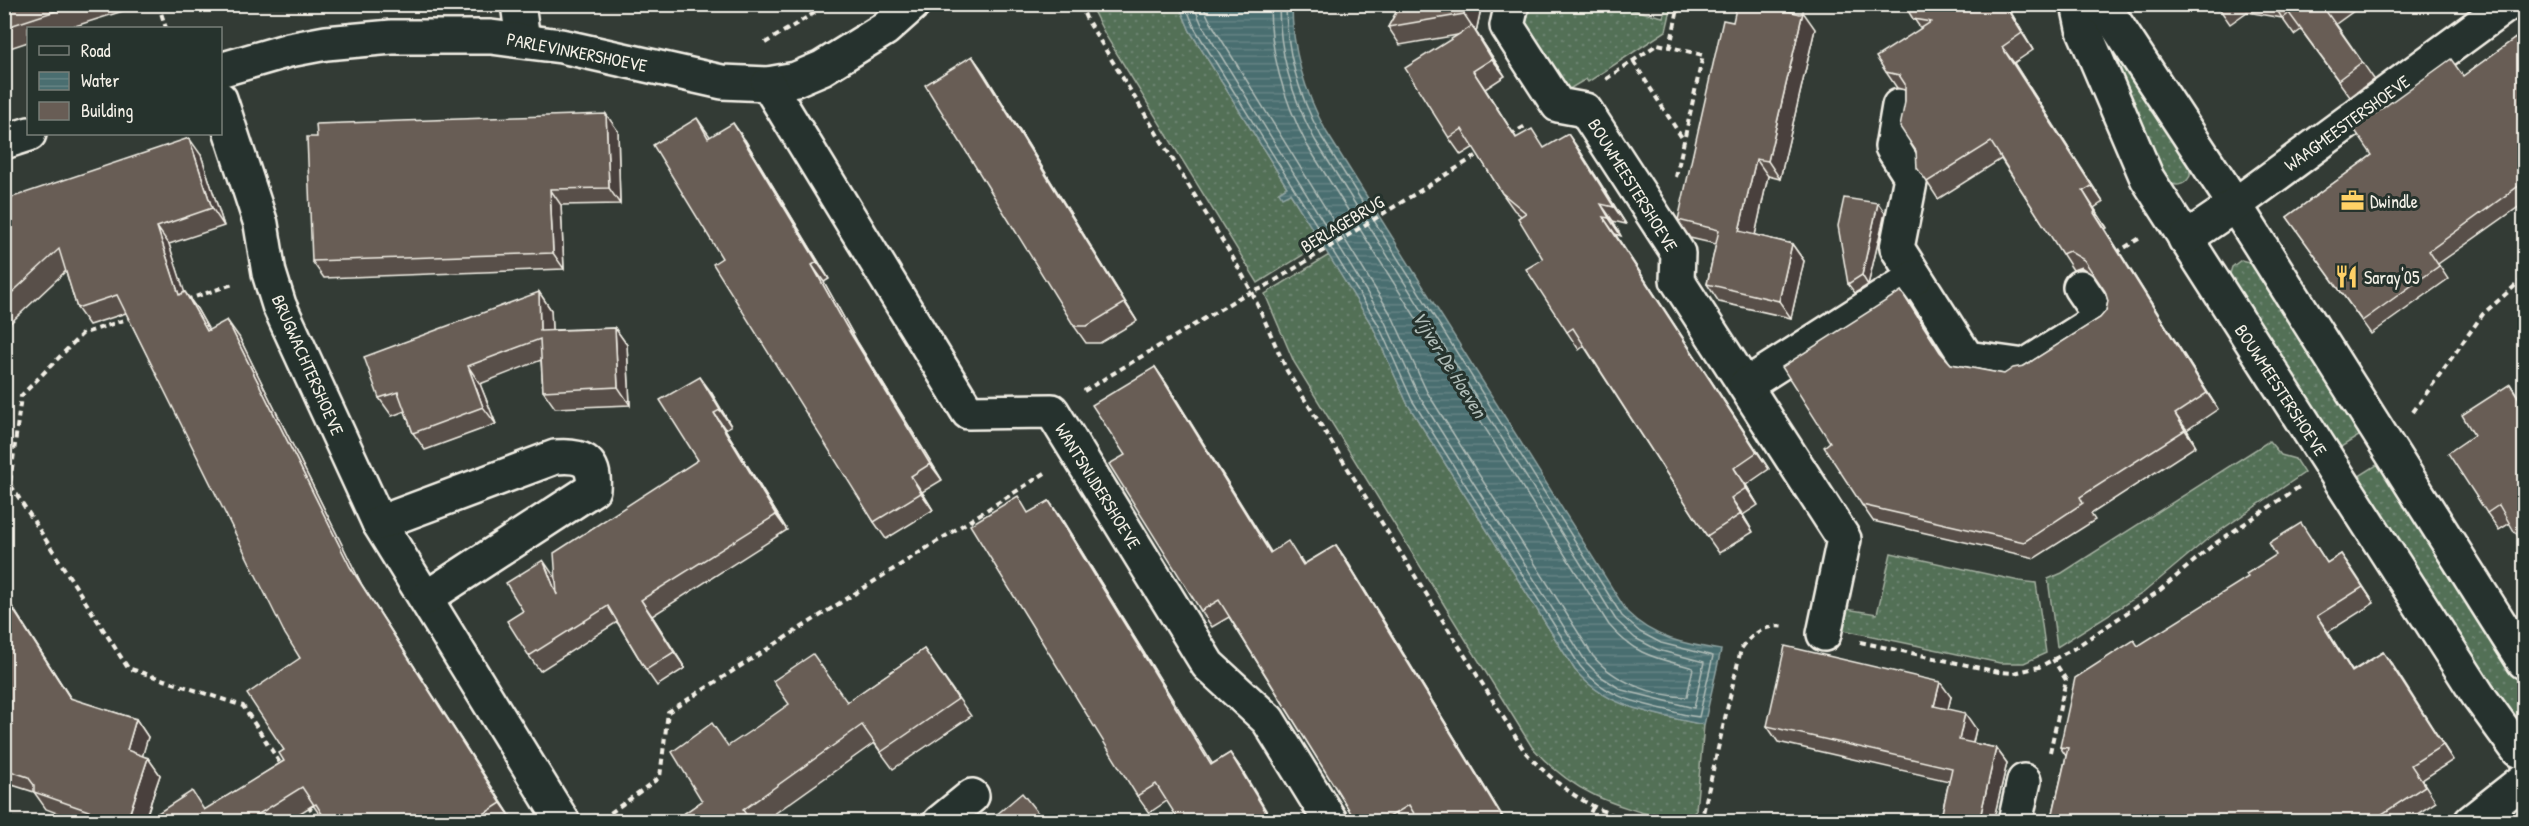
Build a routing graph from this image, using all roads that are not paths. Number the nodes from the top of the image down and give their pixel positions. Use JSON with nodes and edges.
{"nodes":[{"id":1,"x":518,"y":4,"type":"edge"},
{"id":2,"x":913,"y":4,"type":"edge"},
{"id":3,"x":1512,"y":4,"type":"edge"},
{"id":4,"x":2078,"y":4,"type":"edge"},
{"id":5,"x":2100,"y":4,"type":"edge"},
{"id":6,"x":2508,"y":4,"type":"edge"},
{"id":7,"x":523,"y":40,"type":"junction"},
{"id":8,"x":222,"y":69,"type":"edge"},
{"id":9,"x":768,"y":84,"type":"junction"},
{"id":10,"x":222,"y":105,"type":"edge"},
{"id":11,"x":1899,"y":106,"type":"dead end"},
{"id":12,"x":27,"y":135,"type":"edge"},
{"id":13,"x":4,"y":142,"type":"edge"},
{"id":14,"x":2235,"y":205,"type":"junction"},
{"id":15,"x":2178,"y":229,"type":"junction"},
{"id":16,"x":1915,"y":277,"type":"junction"},
{"id":17,"x":2080,"y":287,"type":"road end"},
{"id":18,"x":1746,"y":385,"type":"junction"},
{"id":19,"x":379,"y":523,"type":"junction"},
{"id":20,"x":426,"y":598,"type":"junction"},
{"id":21,"x":1824,"y":634,"type":"road end"},
{"id":22,"x":2524,"y":662,"type":"edge"},
{"id":23,"x":2524,"y":751,"type":"edge"},
{"id":24,"x":2524,"y":780,"type":"edge"},
{"id":25,"x":2024,"y":781,"type":"road end"},
{"id":26,"x":972,"y":796,"type":"dead end"},
{"id":27,"x":563,"y":822,"type":"edge"},
{"id":28,"x":940,"y":822,"type":"edge"},
{"id":29,"x":1331,"y":822,"type":"edge"},
{"id":30,"x":2015,"y":822,"type":"edge"},
{"id":31,"x":2471,"y":822,"type":"edge"}],
"edges":[{"from":1,"to":7,"type":"street"},
{"from":2,"to":9,"type":"street","name":"PARLEVINKERSHOEVE"},
{"from":3,"to":18,"type":"street","name":"BOUWMEESTERSHOEVE"},
{"from":4,"to":15,"type":"street","name":"BOUWMEESTERSHOEVE"},
{"from":5,"to":14,"type":"street"},
{"from":6,"to":14,"type":"street","name":"WAAGMEESTERSHOEVE"},
{"from":7,"to":8,"type":"street","name":"PARLEVINKERSHOEVE"},
{"from":7,"to":9,"type":"street","name":"PARLEVINKERSHOEVE"},
{"from":9,"to":29,"type":"street","name":"WANTSNIJDERSHOEVE"},
{"from":10,"to":19,"type":"street","name":"BRUGWACHTERSHOEVE"},
{"from":11,"to":16,"type":"street"},
{"from":12,"to":13,"type":"street"},
{"from":14,"to":15,"type":"street","name":"WAAGMEESTERSHOEVE"},
{"from":14,"to":22,"type":"street"},
{"from":15,"to":23,"type":"street","name":"BOUWMEESTERSHOEVE"},
{"from":16,"to":17,"type":"street"},
{"from":16,"to":18,"type":"street"},
{"from":18,"to":21,"type":"street","name":"BOUWMEESTERSHOEVE"},
{"from":19,"to":20,"type":"street","name":"BRUGWACHTERSHOEVE"},
{"from":19,"to":20,"type":"street"},
{"from":20,"to":27,"type":"street","name":"BRUGWACHTERSHOEVE"},
{"from":24,"to":31,"type":"street"},
{"from":25,"to":30,"type":"street"},
{"from":26,"to":28,"type":"street"}]}
